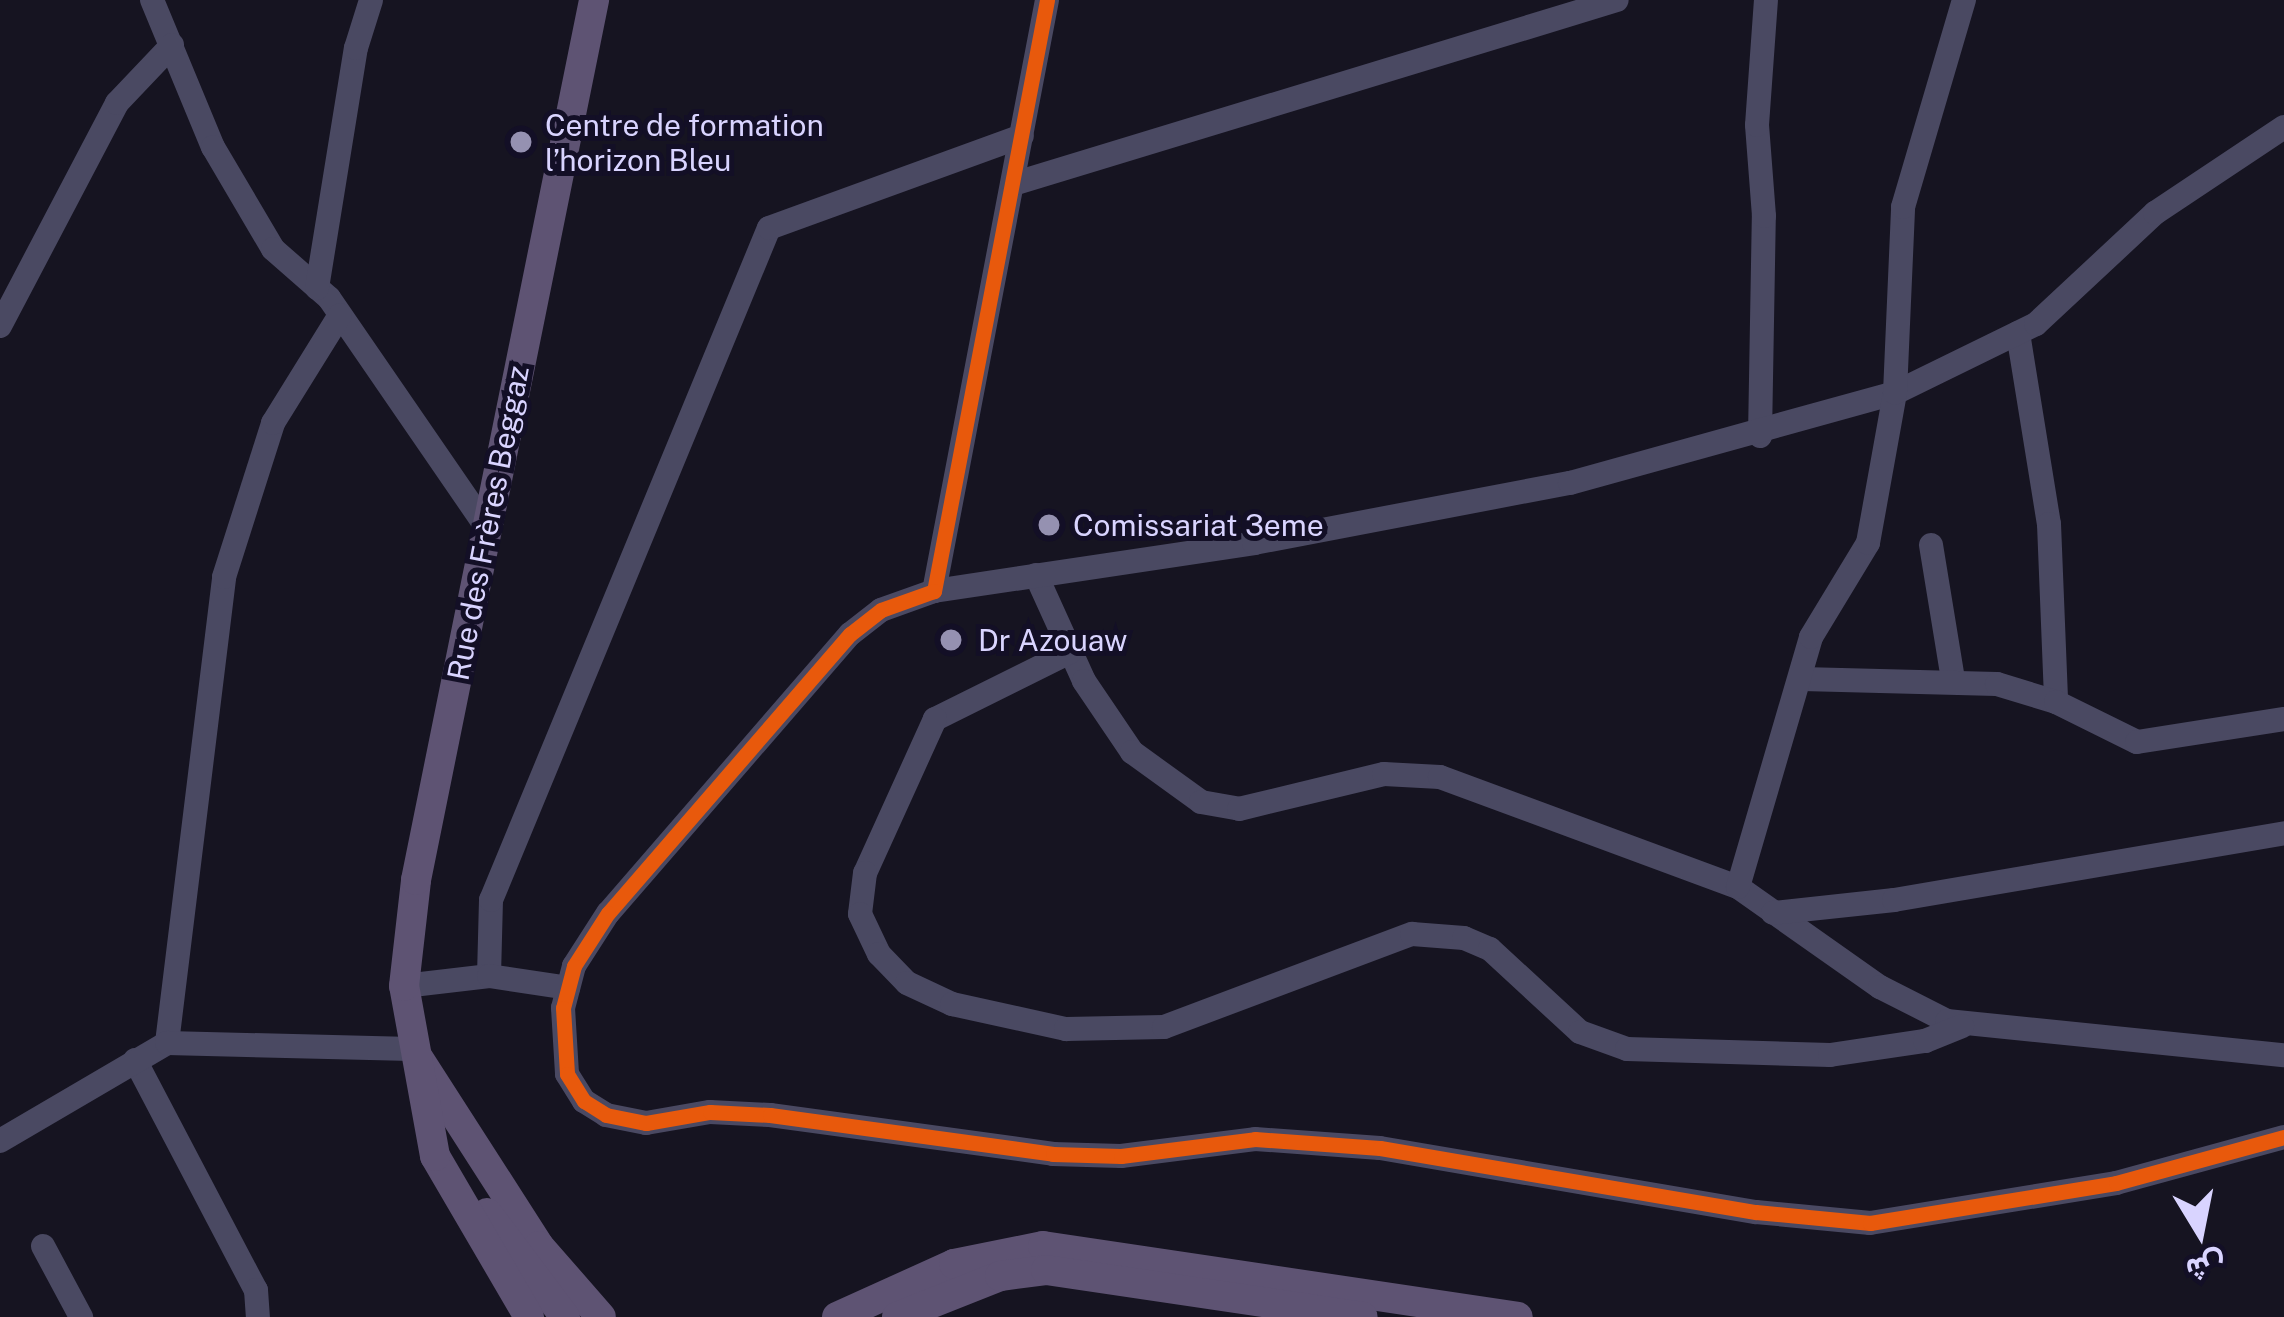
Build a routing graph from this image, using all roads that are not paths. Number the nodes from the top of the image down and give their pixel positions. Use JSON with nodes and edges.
{"nodes":[{"id":1,"x":152,"y":0,"type":"edge"},
{"id":2,"x":371,"y":0,"type":"edge"},
{"id":3,"x":594,"y":0,"type":"edge"},
{"id":4,"x":1047,"y":0,"type":"edge"},
{"id":5,"x":1617,"y":0,"type":"edge"},
{"id":6,"x":1766,"y":0,"type":"edge"},
{"id":7,"x":1964,"y":0,"type":"edge"},
{"id":8,"x":172,"y":44,"type":"junction"},
{"id":9,"x":2284,"y":127,"type":"edge"},
{"id":10,"x":1022,"y":136,"type":"junction"},
{"id":11,"x":1013,"y":184,"type":"junction"},
{"id":12,"x":317,"y":288,"type":"junction"},
{"id":13,"x":340,"y":315,"type":"junction"},
{"id":14,"x":0,"y":326,"type":"edge"},
{"id":15,"x":2018,"y":333,"type":"junction"},
{"id":16,"x":1895,"y":393,"type":"junction"},
{"id":17,"x":1760,"y":436,"type":"junction"},
{"id":18,"x":487,"y":527,"type":"junction"},
{"id":19,"x":1931,"y":545,"type":"dead end"},
{"id":20,"x":1036,"y":575,"type":"junction"},
{"id":21,"x":934,"y":591,"type":"junction"},
{"id":22,"x":1070,"y":652,"type":"junction"},
{"id":23,"x":1802,"y":679,"type":"junction"},
{"id":24,"x":1953,"y":680,"type":"junction"},
{"id":25,"x":2056,"y":702,"type":"junction"},
{"id":26,"x":2284,"y":719,"type":"edge"},
{"id":27,"x":2284,"y":833,"type":"edge"},
{"id":28,"x":1738,"y":887,"type":"junction"},
{"id":29,"x":1773,"y":913,"type":"junction"},
{"id":30,"x":490,"y":976,"type":"junction"},
{"id":31,"x":404,"y":986,"type":"junction"},
{"id":32,"x":568,"y":988,"type":"junction"},
{"id":33,"x":1963,"y":1026,"type":"junction"},
{"id":34,"x":167,"y":1042,"type":"junction"},
{"id":35,"x":412,"y":1049,"type":"junction"},
{"id":36,"x":2284,"y":1055,"type":"edge"},
{"id":37,"x":135,"y":1060,"type":"junction"},
{"id":38,"x":2284,"y":1137,"type":"edge"},
{"id":39,"x":0,"y":1141,"type":"edge"},
{"id":40,"x":43,"y":1246,"type":"dead end"},
{"id":41,"x":594,"y":1314,"type":"edge"},
{"id":42,"x":909,"y":1314,"type":"edge"},
{"id":43,"x":81,"y":1317,"type":"edge"},
{"id":44,"x":258,"y":1317,"type":"edge"},
{"id":45,"x":529,"y":1317,"type":"edge"},
{"id":46,"x":838,"y":1317,"type":"edge"},
{"id":47,"x":1363,"y":1317,"type":"edge"},
{"id":48,"x":1518,"y":1317,"type":"edge"}],
"edges":[{"from":1,"to":8,"type":"street"},
{"from":2,"to":12,"type":"street"},
{"from":3,"to":18,"type":"main road","name":"Rue des Frères Beggaz"},
{"from":4,"to":10,"type":"street"},
{"from":5,"to":11,"type":"street"},
{"from":6,"to":17,"type":"street"},
{"from":7,"to":16,"type":"street"},
{"from":8,"to":12,"type":"street"},
{"from":8,"to":14,"type":"street"},
{"from":9,"to":15,"type":"street"},
{"from":10,"to":11,"type":"street"},
{"from":10,"to":30,"type":"street"},
{"from":11,"to":21,"type":"street"},
{"from":12,"to":13,"type":"street"},
{"from":13,"to":18,"type":"street"},
{"from":13,"to":34,"type":"street"},
{"from":15,"to":16,"type":"street"},
{"from":15,"to":25,"type":"street"},
{"from":16,"to":17,"type":"street"},
{"from":16,"to":23,"type":"street"},
{"from":17,"to":20,"type":"street"},
{"from":18,"to":31,"type":"main road","name":"Rue des Frères Beggaz"},
{"from":19,"to":24,"type":"street"},
{"from":20,"to":21,"type":"street"},
{"from":20,"to":22,"type":"street"},
{"from":21,"to":32,"type":"street"},
{"from":22,"to":28,"type":"street"},
{"from":22,"to":33,"type":"street"},
{"from":23,"to":24,"type":"street"},
{"from":23,"to":28,"type":"street"},
{"from":24,"to":25,"type":"street"},
{"from":25,"to":26,"type":"street"},
{"from":27,"to":29,"type":"street"},
{"from":28,"to":29,"type":"street"},
{"from":29,"to":33,"type":"street"},
{"from":30,"to":31,"type":"street"},
{"from":30,"to":32,"type":"street"},
{"from":31,"to":35,"type":"main road","name":"Rue des Frères Beggaz"},
{"from":32,"to":38,"type":"street"},
{"from":33,"to":36,"type":"street"},
{"from":34,"to":35,"type":"street"},
{"from":34,"to":37,"type":"street"},
{"from":35,"to":41,"type":"main road"},
{"from":35,"to":45,"type":"main road","name":"Rue des Frères Beggaz"},
{"from":37,"to":39,"type":"street"},
{"from":37,"to":44,"type":"street"},
{"from":40,"to":43,"type":"street"},
{"from":42,"to":47,"type":"main road"},
{"from":46,"to":48,"type":"main road"}]}
